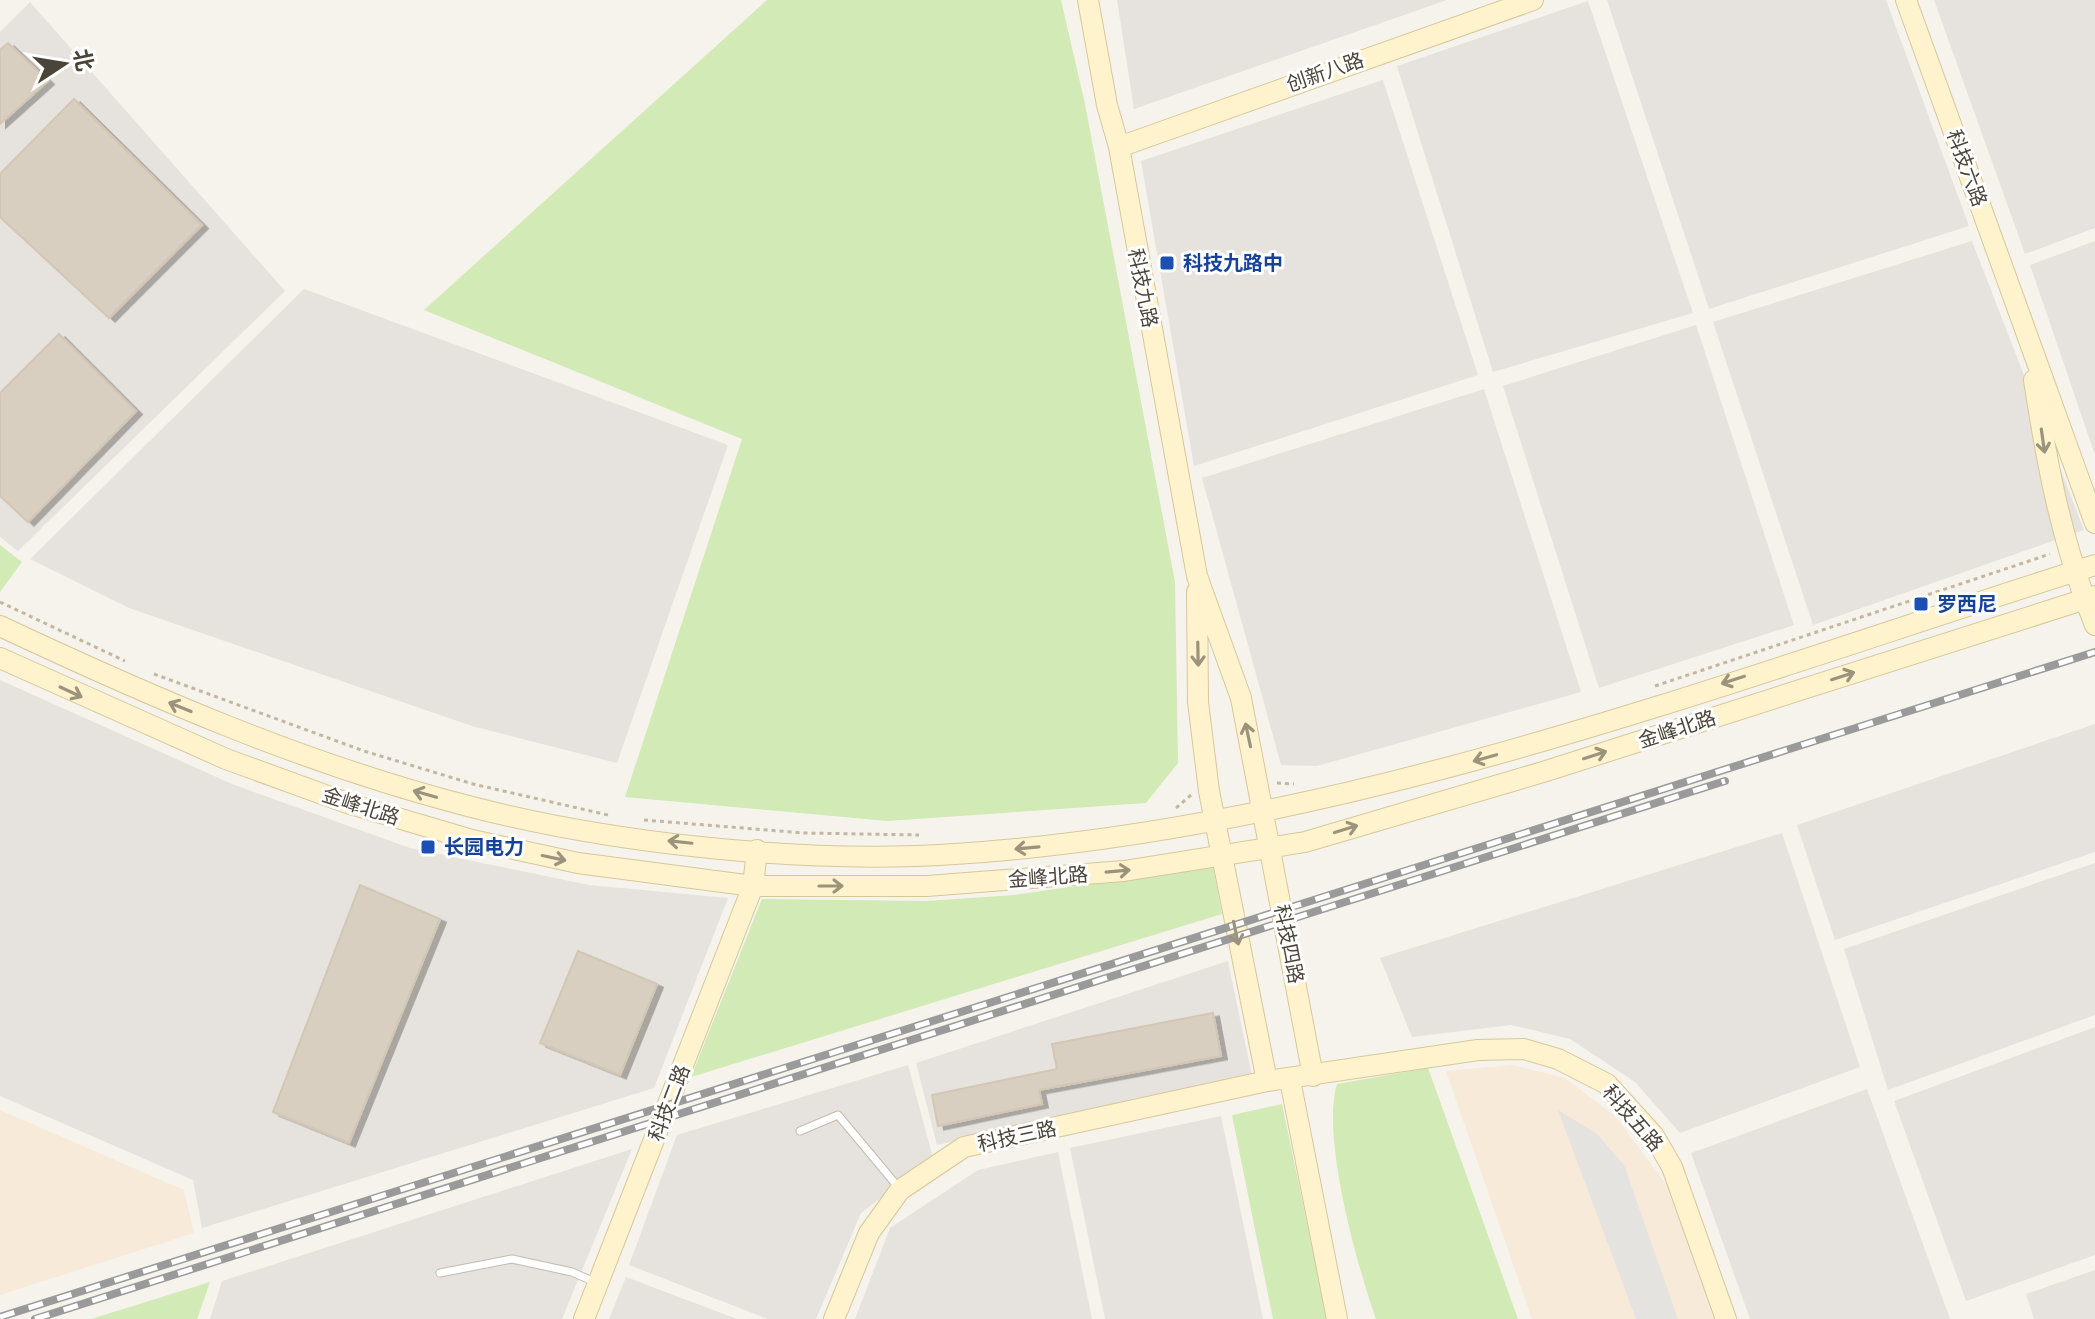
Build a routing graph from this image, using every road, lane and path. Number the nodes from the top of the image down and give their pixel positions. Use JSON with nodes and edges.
{"nodes":[{"id":1,"x":1088,"y":0,"type":"edge"},
{"id":2,"x":1533,"y":0,"type":"edge"},
{"id":3,"x":1906,"y":0,"type":"edge"},
{"id":4,"x":1119,"y":147,"type":"junction"},
{"id":5,"x":2028,"y":337,"type":"junction"},
{"id":6,"x":2095,"y":523,"type":"edge"},
{"id":7,"x":2067,"y":548,"type":"junction"},
{"id":8,"x":2095,"y":565,"type":"edge"},
{"id":9,"x":2074,"y":572,"type":"junction"},
{"id":10,"x":1197,"y":576,"type":"junction"},
{"id":11,"x":2090,"y":597,"type":"edge"},
{"id":12,"x":0,"y":602,"type":"edge"},
{"id":13,"x":2095,"y":625,"type":"edge"},
{"id":14,"x":0,"y":626,"type":"edge"},
{"id":15,"x":0,"y":658,"type":"edge"},
{"id":16,"x":130,"y":663,"type":"dead end"},
{"id":17,"x":144,"y":670,"type":"dead end"},
{"id":18,"x":1654,"y":686,"type":"dead end"},
{"id":19,"x":1258,"y":782,"type":"junction"},
{"id":20,"x":1301,"y":785,"type":"dead end"},
{"id":21,"x":1209,"y":791,"type":"junction"},
{"id":22,"x":1263,"y":812,"type":"junction"},
{"id":23,"x":1169,"y":813,"type":"dead end"},
{"id":24,"x":610,"y":815,"type":"dead end"},
{"id":25,"x":640,"y":820,"type":"dead end"},
{"id":26,"x":1215,"y":820,"type":"junction"},
{"id":27,"x":921,"y":835,"type":"dead end"},
{"id":28,"x":757,"y":850,"type":"junction"},
{"id":29,"x":1271,"y":850,"type":"junction"},
{"id":30,"x":1221,"y":857,"type":"junction"},
{"id":31,"x":753,"y":886,"type":"junction"},
{"id":32,"x":1313,"y":1076,"type":"junction"},
{"id":33,"x":1290,"y":1080,"type":"junction"},
{"id":34,"x":1267,"y":1081,"type":"junction"},
{"id":35,"x":800,"y":1131,"type":"dead end"},
{"id":36,"x":900,"y":1190,"type":"junction"},
{"id":37,"x":440,"y":1273,"type":"dead end"},
{"id":38,"x":598,"y":1283,"type":"junction"},
{"id":39,"x":584,"y":1319,"type":"edge"},
{"id":40,"x":834,"y":1319,"type":"edge"},
{"id":41,"x":1337,"y":1319,"type":"edge"},
{"id":42,"x":1726,"y":1319,"type":"edge"}],
"edges":[{"from":1,"to":4,"type":"street","name":"科技九路"},
{"from":2,"to":4,"type":"street","name":"创新八路"},
{"from":3,"to":5,"type":"street","name":"科技六路"},
{"from":4,"to":10,"type":"street","name":"科技九路"},
{"from":5,"to":6,"type":"street","name":"科技六路"},
{"from":5,"to":7,"type":"street","name":"科技六路","one_way":true},
{"from":7,"to":9,"type":"street","name":"科技六路"},
{"from":7,"to":18,"type":"path"},
{"from":8,"to":9,"type":"street","name":"金峰北路"},
{"from":9,"to":11,"type":"street","name":"科技六路"},
{"from":9,"to":22,"type":"street","name":"金峰北路","one_way":true},
{"from":19,"to":10,"type":"street","name":"科技九路","one_way":true},
{"from":10,"to":21,"type":"street","name":"科技九路","one_way":true},
{"from":11,"to":13,"type":"street","name":"科技六路"},
{"from":29,"to":11,"type":"street","name":"金峰北路","one_way":true},
{"from":12,"to":16,"type":"path"},
{"from":28,"to":14,"type":"street","name":"金峰北路","one_way":true},
{"from":15,"to":31,"type":"street","name":"金峰北路","one_way":true},
{"from":17,"to":24,"type":"path"},
{"from":19,"to":20,"type":"path"},
{"from":19,"to":22,"type":"street","name":"科技九路"},
{"from":21,"to":23,"type":"path"},
{"from":21,"to":26,"type":"street","name":"科技九路"},
{"from":22,"to":26,"type":"street","name":"金峰北路"},
{"from":22,"to":29,"type":"street","name":"科技四路"},
{"from":25,"to":27,"type":"path"},
{"from":26,"to":28,"type":"street","name":"金峰北路","one_way":true},
{"from":26,"to":30,"type":"street"},
{"from":28,"to":31,"type":"street","name":"科技二路"},
{"from":29,"to":30,"type":"street","name":"金峰北路"},
{"from":29,"to":32,"type":"street","name":"科技四路"},
{"from":31,"to":30,"type":"street","name":"金峰北路","one_way":true},
{"from":30,"to":34,"type":"street","one_way":true},
{"from":31,"to":38,"type":"street","name":"科技二路"},
{"from":32,"to":33,"type":"street","name":"科技五路"},
{"from":32,"to":42,"type":"street","name":"科技五路"},
{"from":33,"to":34,"type":"street","name":"科技三路"},
{"from":33,"to":41,"type":"street"},
{"from":34,"to":36,"type":"street","name":"科技三路"},
{"from":35,"to":36,"type":"lane"},
{"from":36,"to":40,"type":"street","name":"科技三路"},
{"from":37,"to":38,"type":"lane"},
{"from":38,"to":39,"type":"street","name":"科技二路"}]}
